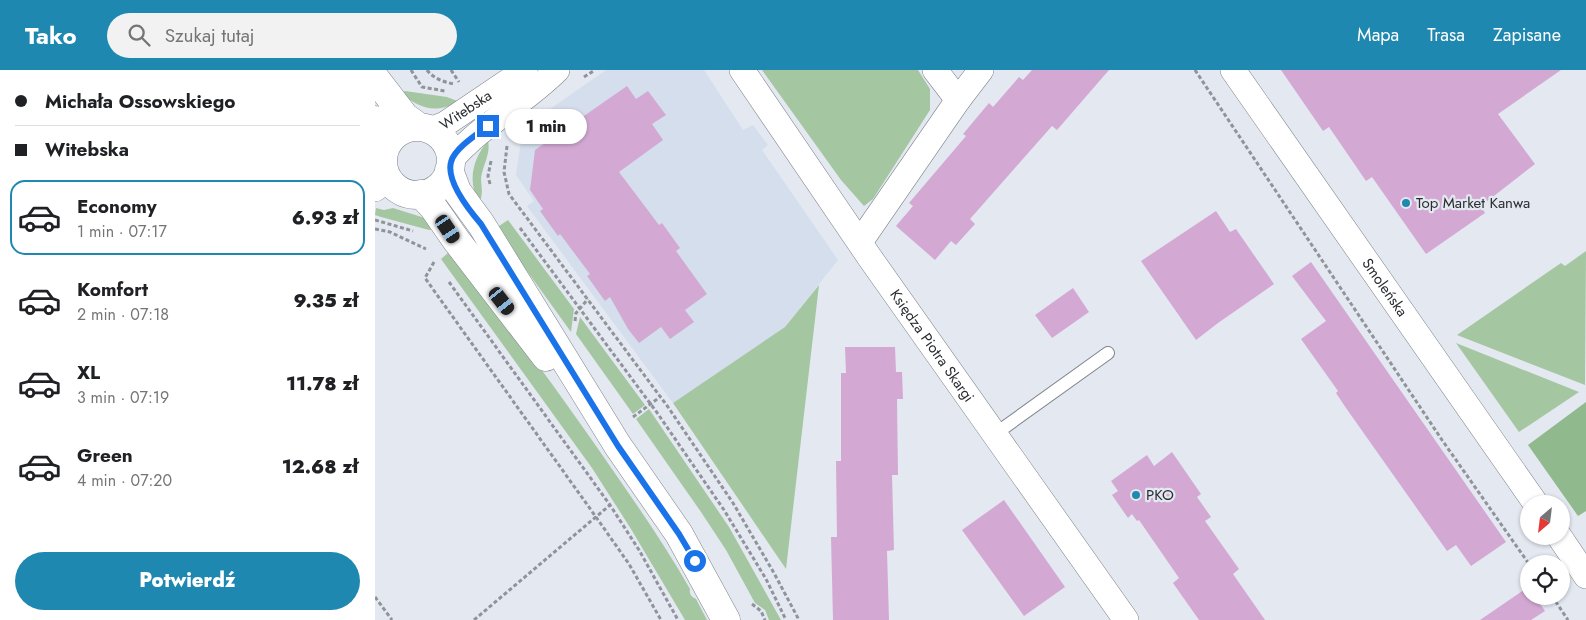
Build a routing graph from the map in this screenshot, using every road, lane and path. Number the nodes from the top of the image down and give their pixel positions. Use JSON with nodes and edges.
{"nodes":[{"id":1,"x":411,"y":70,"type":"edge"},
{"id":2,"x":427,"y":70,"type":"edge"},
{"id":3,"x":451,"y":70,"type":"edge"},
{"id":4,"x":525,"y":70,"type":"edge"},
{"id":5,"x":557,"y":70,"type":"edge"},
{"id":6,"x":742,"y":70,"type":"edge"},
{"id":7,"x":935,"y":70,"type":"edge"},
{"id":8,"x":981,"y":70,"type":"edge"},
{"id":9,"x":1195,"y":70,"type":"edge"},
{"id":10,"x":1233,"y":70,"type":"edge"},
{"id":11,"x":375,"y":78,"type":"edge"},
{"id":12,"x":958,"y":100,"type":"junction"},
{"id":13,"x":471,"y":105,"type":"junction"},
{"id":14,"x":375,"y":120,"type":"edge"},
{"id":15,"x":425,"y":129,"type":"junction"},
{"id":16,"x":498,"y":132,"type":"junction"},
{"id":17,"x":385,"y":149,"type":"junction"},
{"id":18,"x":450,"y":165,"type":"junction"},
{"id":19,"x":382,"y":184,"type":"edge"},
{"id":20,"x":491,"y":188,"type":"dead end"},
{"id":21,"x":421,"y":194,"type":"junction"},
{"id":22,"x":517,"y":224,"type":"dead end"},
{"id":23,"x":375,"y":229,"type":"edge"},
{"id":24,"x":860,"y":242,"type":"junction"},
{"id":25,"x":428,"y":250,"type":"dead end"},
{"id":26,"x":435,"y":254,"type":"dead end"},
{"id":27,"x":434,"y":262,"type":"junction"},
{"id":28,"x":439,"y":270,"type":"dead end"},
{"id":29,"x":445,"y":277,"type":"dead end"},
{"id":30,"x":1108,"y":353,"type":"dead end"},
{"id":31,"x":995,"y":434,"type":"junction"},
{"id":32,"x":618,"y":446,"type":"junction"},
{"id":33,"x":1530,"y":495,"type":"edge"},
{"id":34,"x":610,"y":505,"type":"junction"},
{"id":35,"x":596,"y":517,"type":"junction"},
{"id":36,"x":1565,"y":545,"type":"edge"},
{"id":37,"x":1523,"y":555,"type":"edge"},
{"id":38,"x":1586,"y":576,"type":"edge"},
{"id":39,"x":375,"y":597,"type":"edge"},
{"id":40,"x":1558,"y":605,"type":"edge"},
{"id":41,"x":392,"y":620,"type":"edge"},
{"id":42,"x":474,"y":620,"type":"edge"},
{"id":43,"x":661,"y":620,"type":"edge"},
{"id":44,"x":678,"y":620,"type":"edge"},
{"id":45,"x":726,"y":620,"type":"edge"},
{"id":46,"x":786,"y":620,"type":"edge"},
{"id":47,"x":799,"y":620,"type":"edge"},
{"id":48,"x":1127,"y":620,"type":"edge"},
{"id":49,"x":1569,"y":620,"type":"edge"}],
"edges":[{"from":1,"to":13,"type":"path"},
{"from":2,"to":3,"type":"path"},
{"from":4,"to":13,"type":"street","name":"Witebska"},
{"from":5,"to":16,"type":"street","name":"Witebska"},
{"from":6,"to":24,"type":"street","name":"Księdza Piotra Skargi"},
{"from":7,"to":12,"type":"street"},
{"from":8,"to":12,"type":"street"},
{"from":9,"to":37,"type":"path"},
{"from":10,"to":33,"type":"street","name":"Smoleńska"},
{"from":11,"to":15,"type":"street"},
{"from":12,"to":24,"type":"street"},
{"from":13,"to":15,"type":"street","name":"Witebska"},
{"from":14,"to":17,"type":"street"},
{"from":15,"to":17,"type":"street"},
{"from":15,"to":18,"type":"street"},
{"from":16,"to":18,"type":"street","name":"Witebska"},
{"from":16,"to":20,"type":"path"},
{"from":16,"to":47,"type":"path"},
{"from":17,"to":19,"type":"street"},
{"from":18,"to":21,"type":"street"},
{"from":18,"to":32,"type":"street"},
{"from":19,"to":21,"type":"street"},
{"from":21,"to":32,"type":"street"},
{"from":22,"to":46,"type":"path"},
{"from":23,"to":25,"type":"path"},
{"from":24,"to":31,"type":"street","name":"Księdza Piotra Skargi"},
{"from":26,"to":27,"type":"path"},
{"from":27,"to":28,"type":"path"},
{"from":27,"to":35,"type":"path"},
{"from":29,"to":34,"type":"path"},
{"from":30,"to":31,"type":"lane"},
{"from":31,"to":48,"type":"street","name":"Księdza Piotra Skargi"},
{"from":32,"to":45,"type":"street"},
{"from":34,"to":35,"type":"path"},
{"from":34,"to":44,"type":"path"},
{"from":35,"to":42,"type":"path"},
{"from":35,"to":43,"type":"path"},
{"from":36,"to":38,"type":"street"},
{"from":39,"to":41,"type":"path"},
{"from":40,"to":49,"type":"path"}]}
